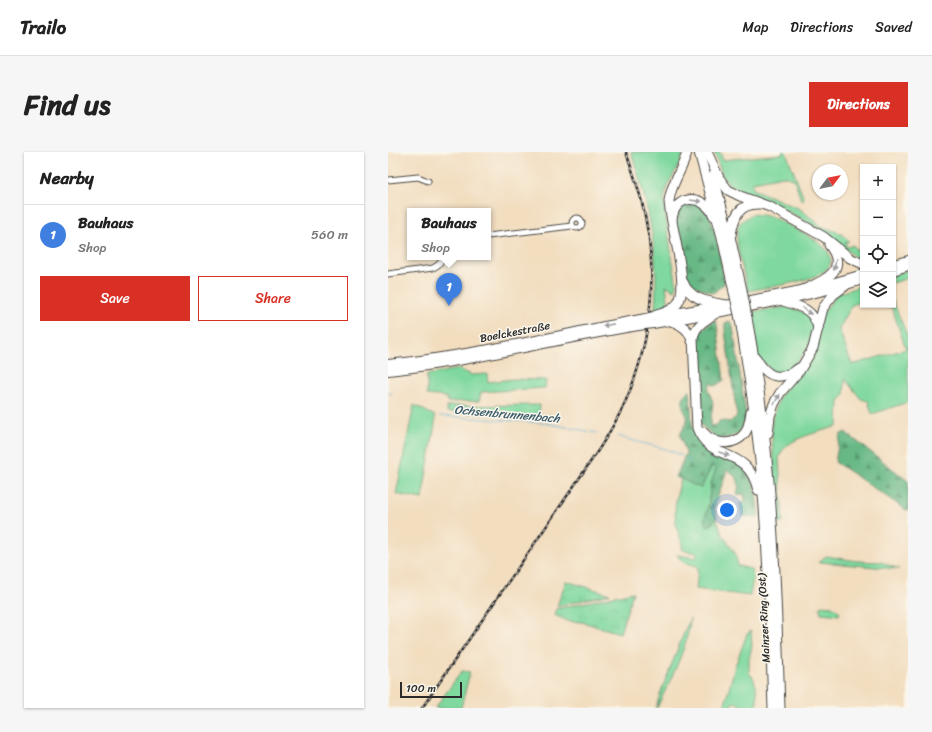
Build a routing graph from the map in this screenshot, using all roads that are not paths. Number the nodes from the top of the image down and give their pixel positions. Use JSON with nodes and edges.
{"nodes":[{"id":1,"x":688,"y":152,"type":"edge"},
{"id":2,"x":699,"y":152,"type":"edge"},
{"id":3,"x":707,"y":152,"type":"edge"},
{"id":4,"x":388,"y":180,"type":"edge"},
{"id":5,"x":428,"y":181,"type":"dead end"},
{"id":6,"x":763,"y":204,"type":"junction"},
{"id":7,"x":672,"y":223,"type":"junction"},
{"id":8,"x":572,"y":226,"type":"dead end"},
{"id":9,"x":817,"y":233,"type":"junction"},
{"id":10,"x":491,"y":236,"type":"edge"},
{"id":11,"x":726,"y":239,"type":"junction"},
{"id":12,"x":442,"y":260,"type":"edge"},
{"id":13,"x":908,"y":260,"type":"edge"},
{"id":14,"x":860,"y":263,"type":"edge"},
{"id":15,"x":896,"y":263,"type":"edge"},
{"id":16,"x":908,"y":266,"type":"edge"},
{"id":17,"x":896,"y":270,"type":"edge"},
{"id":18,"x":388,"y":274,"type":"edge"},
{"id":19,"x":860,"y":275,"type":"edge"},
{"id":20,"x":682,"y":280,"type":"junction"},
{"id":21,"x":860,"y":281,"type":"edge"},
{"id":22,"x":844,"y":286,"type":"junction"},
{"id":23,"x":803,"y":290,"type":"junction"},
{"id":24,"x":783,"y":301,"type":"junction"},
{"id":25,"x":726,"y":305,"type":"junction"},
{"id":26,"x":716,"y":313,"type":"junction"},
{"id":27,"x":743,"y":318,"type":"junction"},
{"id":28,"x":650,"y":320,"type":"junction"},
{"id":29,"x":671,"y":321,"type":"junction"},
{"id":30,"x":818,"y":333,"type":"junction"},
{"id":31,"x":692,"y":342,"type":"junction"},
{"id":32,"x":753,"y":353,"type":"junction"},
{"id":33,"x":806,"y":361,"type":"junction"},
{"id":34,"x":388,"y":364,"type":"edge"},
{"id":35,"x":388,"y":371,"type":"edge"},
{"id":36,"x":751,"y":389,"type":"junction"},
{"id":37,"x":696,"y":414,"type":"junction"},
{"id":38,"x":766,"y":450,"type":"junction"},
{"id":39,"x":764,"y":514,"type":"junction"},
{"id":40,"x":773,"y":708,"type":"edge"},
{"id":41,"x":780,"y":708,"type":"edge"}],
"edges":[{"from":1,"to":7,"type":"highway"},
{"from":2,"to":11,"type":"highway"},
{"from":3,"to":6,"type":"highway"},
{"from":3,"to":11,"type":"highway"},
{"from":4,"to":5,"type":"street"},
{"from":6,"to":9,"type":"highway"},
{"from":6,"to":11,"type":"highway"},
{"from":7,"to":11,"type":"highway","one_way":true},
{"from":7,"to":20,"type":"highway"},
{"from":8,"to":10,"type":"street"},
{"from":9,"to":14,"type":"highway"},
{"from":9,"to":23,"type":"highway","one_way":true},
{"from":11,"to":27,"type":"highway","bridge":true},
{"from":12,"to":18,"type":"street"},
{"from":13,"to":15,"type":"main road"},
{"from":16,"to":17,"type":"main road"},
{"from":19,"to":23,"type":"main road"},
{"from":20,"to":25,"type":"highway"},
{"from":20,"to":28,"type":"highway"},
{"from":21,"to":22,"type":"main road"},
{"from":22,"to":24,"type":"main road"},
{"from":22,"to":30,"type":"highway"},
{"from":23,"to":25,"type":"main road"},
{"from":24,"to":26,"type":"main road"},
{"from":24,"to":30,"type":"highway","one_way":true},
{"from":25,"to":28,"type":"main road"},
{"from":26,"to":29,"type":"main road"},
{"from":26,"to":31,"type":"highway"},
{"from":27,"to":32,"type":"highway"},
{"from":27,"to":36,"type":"highway"},
{"from":28,"to":29,"type":"main road"},
{"from":28,"to":34,"type":"main road","name":"Boelckestraße","one_way":true},
{"from":28,"to":35,"type":"main road","name":"Boelckestraße"},
{"from":29,"to":31,"type":"highway"},
{"from":30,"to":33,"type":"highway"},
{"from":31,"to":37,"type":"highway"},
{"from":32,"to":33,"type":"highway"},
{"from":32,"to":38,"type":"highway"},
{"from":38,"to":33,"type":"highway","one_way":true},
{"from":36,"to":37,"type":"highway"},
{"from":36,"to":39,"type":"highway"},
{"from":37,"to":39,"type":"highway","one_way":true},
{"from":38,"to":41,"type":"highway","name":"Mainzer Ring (Ost)"},
{"from":39,"to":40,"type":"highway","name":"Mainzer Ring (Ost)"}]}
